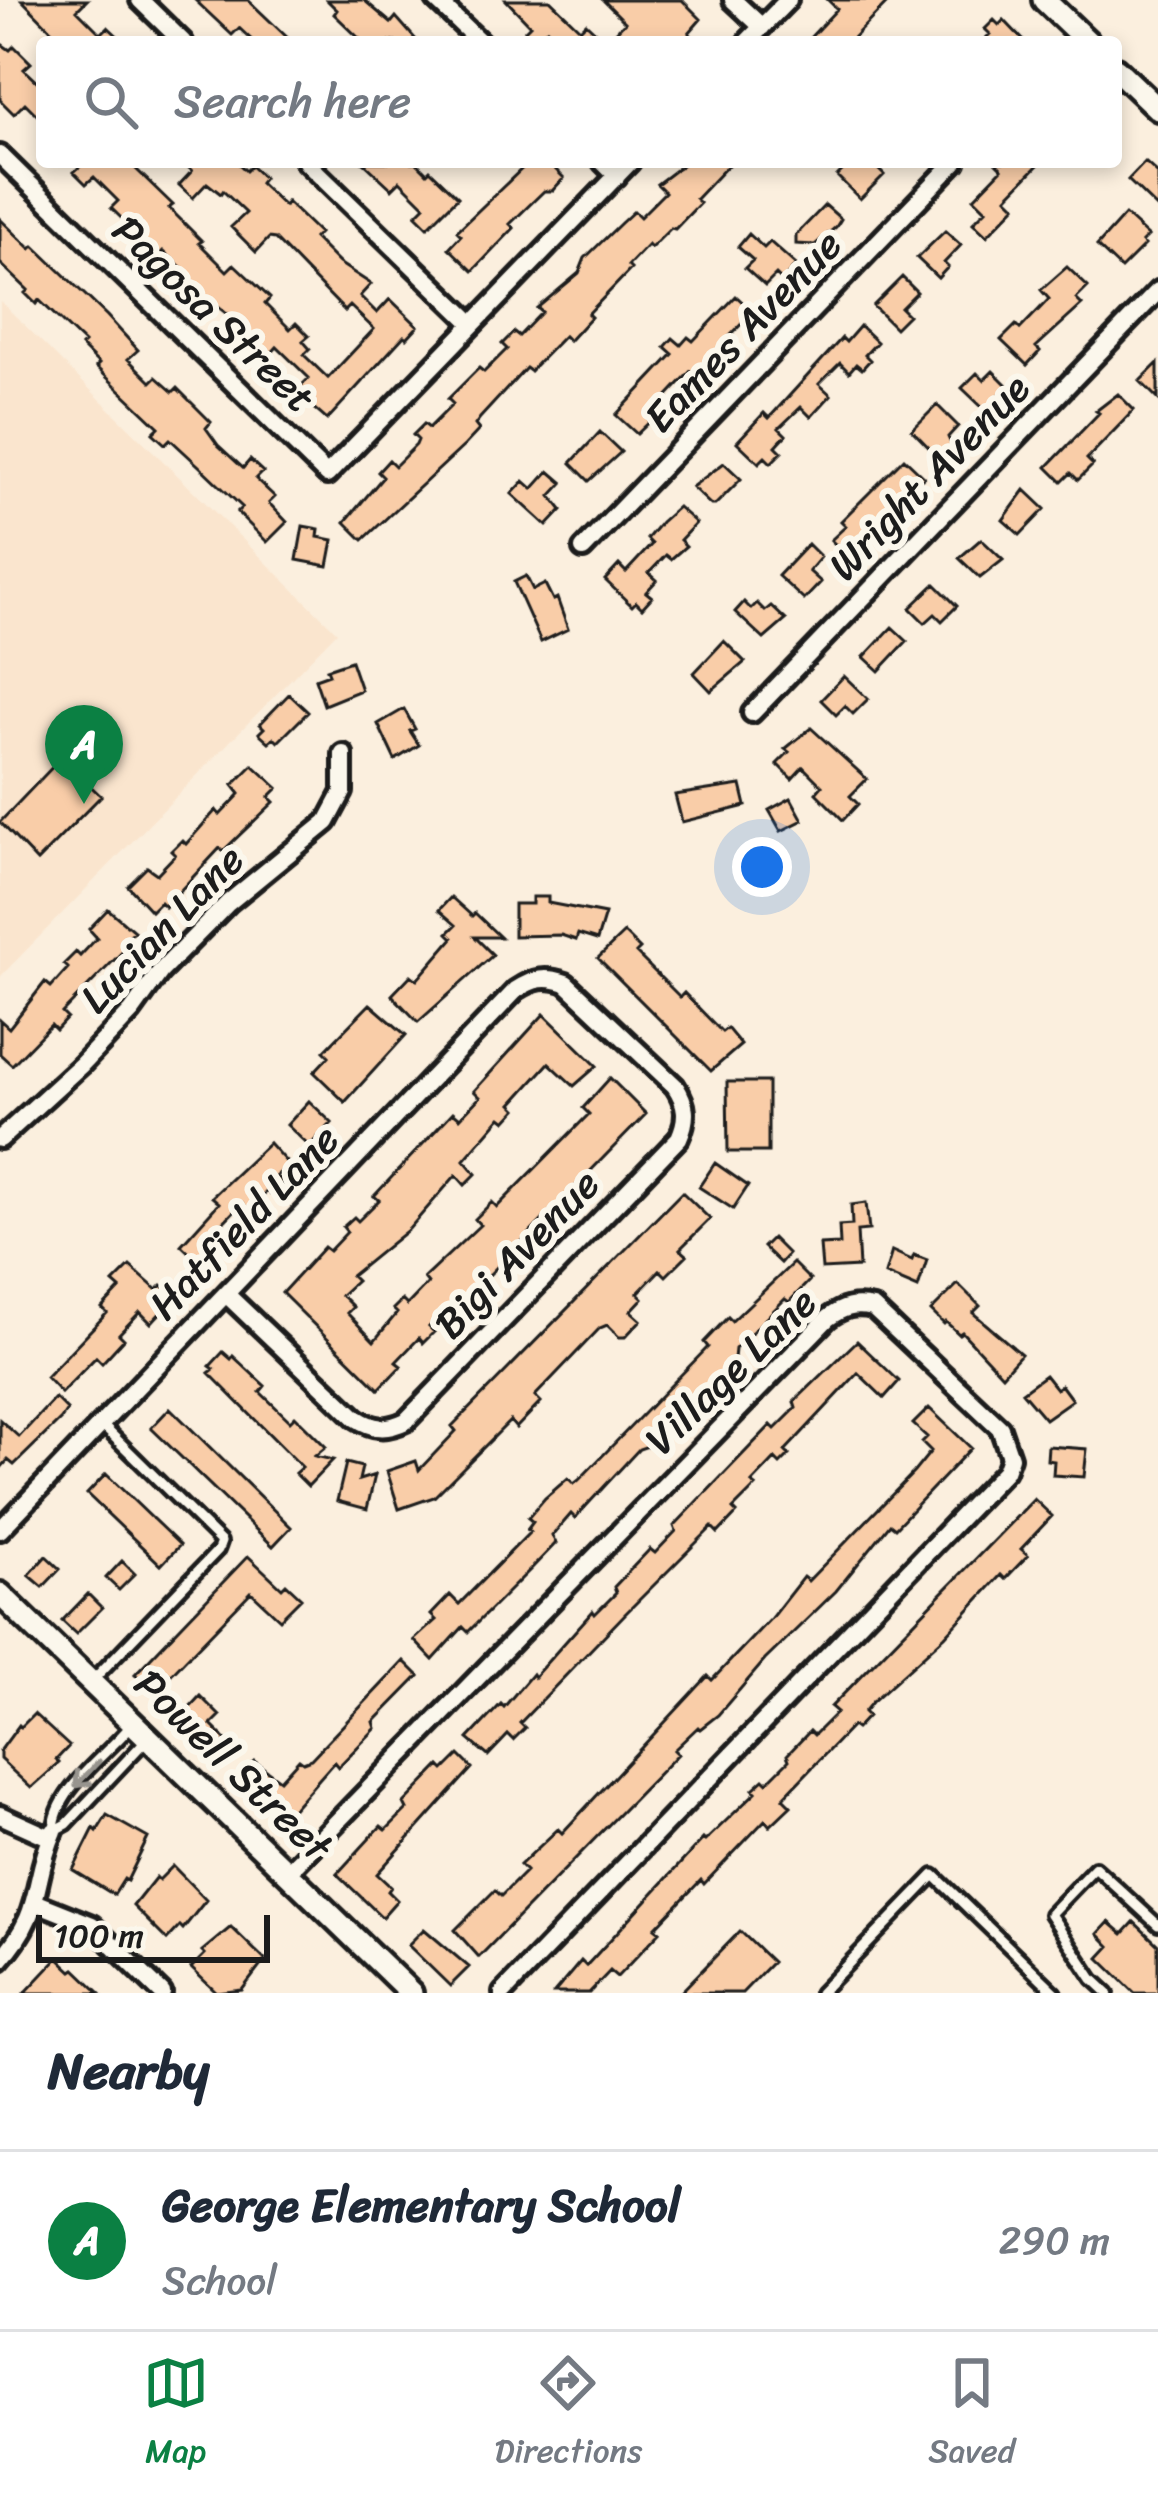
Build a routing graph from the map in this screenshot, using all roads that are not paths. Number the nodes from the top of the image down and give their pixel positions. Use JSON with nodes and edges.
{"nodes":[{"id":1,"x":140,"y":0,"type":"edge"},
{"id":2,"x":436,"y":0,"type":"edge"},
{"id":3,"x":734,"y":0,"type":"edge"},
{"id":4,"x":788,"y":0,"type":"edge"},
{"id":5,"x":1044,"y":0,"type":"edge"},
{"id":6,"x":762,"y":27,"type":"junction"},
{"id":7,"x":177,"y":36,"type":"edge"},
{"id":8,"x":474,"y":36,"type":"edge"},
{"id":9,"x":753,"y":36,"type":"edge"},
{"id":10,"x":1076,"y":36,"type":"edge"},
{"id":11,"x":1122,"y":75,"type":"edge"},
{"id":12,"x":1158,"y":109,"type":"edge"},
{"id":13,"x":0,"y":155,"type":"edge"},
{"id":14,"x":312,"y":168,"type":"edge"},
{"id":15,"x":615,"y":168,"type":"edge"},
{"id":16,"x":949,"y":168,"type":"edge"},
{"id":17,"x":1158,"y":291,"type":"edge"},
{"id":18,"x":473,"y":324,"type":"junction"},
{"id":19,"x":583,"y":549,"type":"dead end"},
{"id":20,"x":752,"y":713,"type":"dead end"},
{"id":21,"x":343,"y":754,"type":"dead end"},
{"id":22,"x":549,"y":977,"type":"joint"},
{"id":23,"x":0,"y":1139,"type":"edge"},
{"id":24,"x":226,"y":1294,"type":"junction"},
{"id":25,"x":101,"y":1424,"type":"junction"},
{"id":26,"x":0,"y":1530,"type":"edge"},
{"id":27,"x":0,"y":1594,"type":"edge"},
{"id":28,"x":91,"y":1682,"type":"junction"},
{"id":29,"x":141,"y":1730,"type":"junction"},
{"id":30,"x":0,"y":1815,"type":"edge"},
{"id":31,"x":52,"y":1835,"type":"junction"},
{"id":32,"x":287,"y":1873,"type":"junction"},
{"id":33,"x":37,"y":1904,"type":"junction"},
{"id":34,"x":1158,"y":1925,"type":"edge"},
{"id":35,"x":0,"y":1960,"type":"edge"},
{"id":36,"x":162,"y":1993,"type":"edge"},
{"id":37,"x":411,"y":1993,"type":"edge"},
{"id":38,"x":503,"y":1993,"type":"edge"},
{"id":39,"x":820,"y":1993,"type":"edge"},
{"id":40,"x":1056,"y":1993,"type":"edge"},
{"id":41,"x":1108,"y":1993,"type":"edge"}],
"edges":[{"from":1,"to":7,"type":"street"},
{"from":2,"to":8,"type":"street"},
{"from":3,"to":6,"type":"street"},
{"from":4,"to":6,"type":"street"},
{"from":5,"to":10,"type":"street"},
{"from":6,"to":9,"type":"street"},
{"from":11,"to":12,"type":"street"},
{"from":13,"to":18,"type":"street","name":"Pagosa Street"},
{"from":14,"to":18,"type":"street"},
{"from":15,"to":18,"type":"street"},
{"from":16,"to":19,"type":"street","name":"Eames Avenue"},
{"from":17,"to":20,"type":"street","name":"Wright Avenue"},
{"from":21,"to":23,"type":"street","name":"Lucian Lane"},
{"from":22,"to":24,"type":"street","name":"Hatfield Lane"},
{"from":22,"to":24,"type":"street","name":"Bigi Avenue"},
{"from":24,"to":25,"type":"street","name":"Hatfield Lane"},
{"from":25,"to":26,"type":"street","name":"Hatfield Lane"},
{"from":25,"to":28,"type":"lane"},
{"from":27,"to":28,"type":"street","name":"Powell Street"},
{"from":28,"to":29,"type":"street","name":"Powell Street"},
{"from":29,"to":31,"type":"lane"},
{"from":29,"to":31,"type":"lane","one_way":true},
{"from":29,"to":32,"type":"street","name":"Powell Street"},
{"from":30,"to":31,"type":"street"},
{"from":31,"to":33,"type":"street"},
{"from":32,"to":37,"type":"street","name":"Powell Street"},
{"from":32,"to":38,"type":"street","name":"Village Lane"},
{"from":33,"to":35,"type":"street"},
{"from":33,"to":36,"type":"street"},
{"from":34,"to":41,"type":"lane"},
{"from":39,"to":40,"type":"lane"}]}
